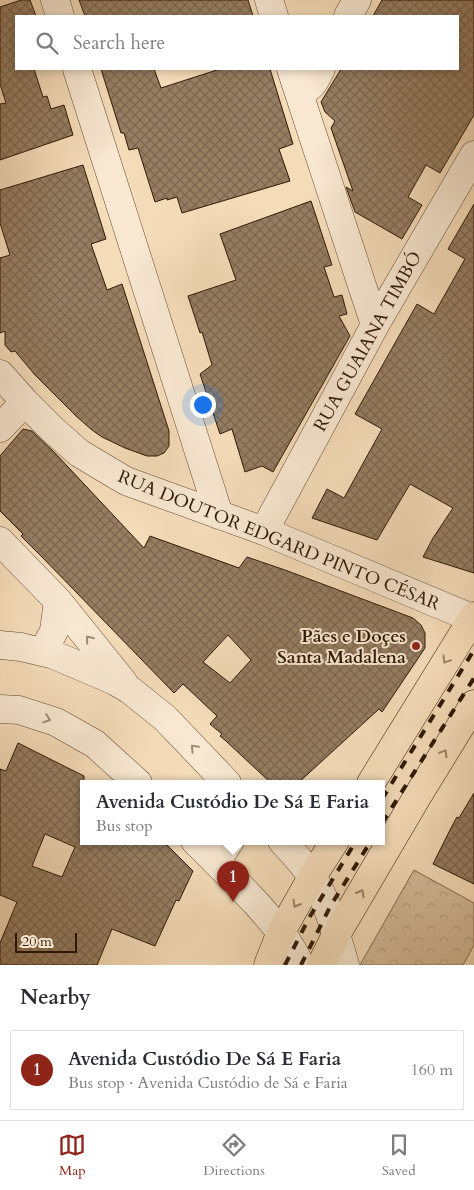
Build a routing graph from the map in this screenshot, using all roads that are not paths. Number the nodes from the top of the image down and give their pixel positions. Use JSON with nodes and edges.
{"nodes":[{"id":1,"x":55,"y":0,"type":"edge"},
{"id":2,"x":269,"y":0,"type":"edge"},
{"id":3,"x":358,"y":0,"type":"edge"},
{"id":4,"x":60,"y":15,"type":"edge"},
{"id":5,"x":274,"y":15,"type":"edge"},
{"id":6,"x":349,"y":15,"type":"edge"},
{"id":7,"x":77,"y":70,"type":"edge"},
{"id":8,"x":320,"y":70,"type":"edge"},
{"id":9,"x":295,"y":81,"type":"edge"},
{"id":10,"x":474,"y":155,"type":"edge"},
{"id":11,"x":375,"y":325,"type":"junction"},
{"id":12,"x":0,"y":374,"type":"edge"},
{"id":13,"x":25,"y":402,"type":"junction"},
{"id":14,"x":0,"y":428,"type":"edge"},
{"id":15,"x":220,"y":515,"type":"junction"},
{"id":16,"x":264,"y":531,"type":"junction"},
{"id":17,"x":0,"y":541,"type":"edge"},
{"id":18,"x":58,"y":601,"type":"junction"},
{"id":19,"x":473,"y":618,"type":"edge"},
{"id":20,"x":0,"y":645,"type":"edge"},
{"id":21,"x":43,"y":652,"type":"junction"},
{"id":22,"x":130,"y":690,"type":"junction"},
{"id":23,"x":474,"y":704,"type":"edge"},
{"id":24,"x":0,"y":709,"type":"edge"},
{"id":25,"x":135,"y":780,"type":"edge"},
{"id":26,"x":224,"y":780,"type":"edge"},
{"id":27,"x":373,"y":780,"type":"edge"},
{"id":28,"x":286,"y":845,"type":"edge"},
{"id":29,"x":332,"y":845,"type":"edge"},
{"id":30,"x":210,"y":846,"type":"edge"},
{"id":31,"x":312,"y":877,"type":"junction"},
{"id":32,"x":281,"y":932,"type":"junction"},
{"id":33,"x":336,"y":935,"type":"junction"},
{"id":34,"x":268,"y":965,"type":"edge"},
{"id":35,"x":300,"y":965,"type":"edge"},
{"id":36,"x":321,"y":965,"type":"edge"},
{"id":37,"x":345,"y":965,"type":"edge"}],
"edges":[{"from":1,"to":4,"type":"street"},
{"from":2,"to":5,"type":"street"},
{"from":3,"to":6,"type":"street"},
{"from":7,"to":15,"type":"street"},
{"from":8,"to":9,"type":"street"},
{"from":9,"to":11,"type":"street"},
{"from":10,"to":11,"type":"street","name":"RUA GUAIANA TIMBÓ"},
{"from":11,"to":16,"type":"street","name":"RUA GUAIANA TIMBÓ"},
{"from":12,"to":13,"type":"street","name":"RUA DOUTOR EDGARD PINTO CÉSAR"},
{"from":13,"to":14,"type":"street"},
{"from":13,"to":15,"type":"street","name":"RUA DOUTOR EDGARD PINTO CÉSAR"},
{"from":15,"to":16,"type":"street","name":"RUA DOUTOR EDGARD PINTO CÉSAR"},
{"from":16,"to":19,"type":"street","name":"RUA DOUTOR EDGARD PINTO CÉSAR"},
{"from":17,"to":18,"type":"street"},
{"from":18,"to":21,"type":"street"},
{"from":22,"to":18,"type":"street","one_way":true},
{"from":19,"to":27,"type":"main road","one_way":true},
{"from":20,"to":21,"type":"street"},
{"from":21,"to":22,"type":"street"},
{"from":26,"to":22,"type":"street","one_way":true},
{"from":33,"to":23,"type":"main road","one_way":true},
{"from":24,"to":25,"type":"street","one_way":true},
{"from":28,"to":31,"type":"street"},
{"from":29,"to":31,"type":"main road"},
{"from":30,"to":32,"type":"street"},
{"from":31,"to":32,"type":"main road","one_way":true},
{"from":31,"to":33,"type":"street"},
{"from":32,"to":34,"type":"main road"},
{"from":32,"to":35,"type":"street"},
{"from":33,"to":36,"type":"main road"},
{"from":33,"to":37,"type":"street"}]}
